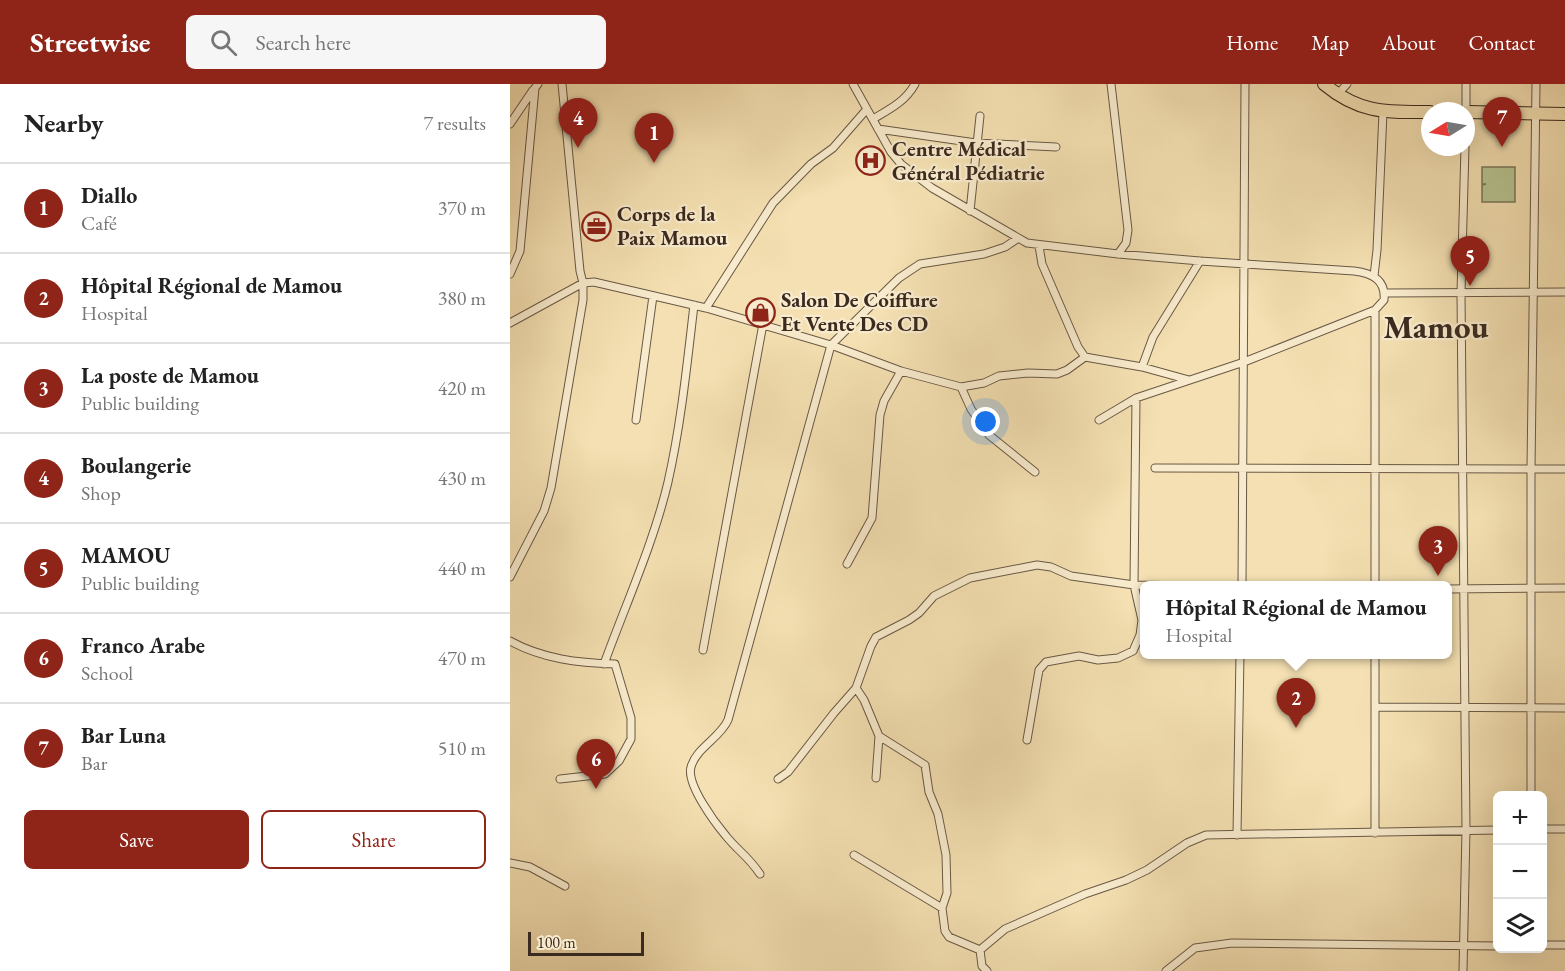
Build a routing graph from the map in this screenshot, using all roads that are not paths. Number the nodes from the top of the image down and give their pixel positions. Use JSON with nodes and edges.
{"nodes":[{"id":1,"x":562,"y":84,"type":"edge"},
{"id":2,"x":854,"y":84,"type":"edge"},
{"id":3,"x":915,"y":84,"type":"edge"},
{"id":4,"x":1111,"y":84,"type":"edge"},
{"id":5,"x":1245,"y":84,"type":"edge"},
{"id":6,"x":1324,"y":84,"type":"edge"},
{"id":7,"x":1347,"y":84,"type":"edge"},
{"id":8,"x":1466,"y":84,"type":"edge"},
{"id":9,"x":1536,"y":84,"type":"edge"},
{"id":10,"x":536,"y":86,"type":"edge"},
{"id":11,"x":1337,"y":95,"type":"junction"},
{"id":12,"x":1466,"y":102,"type":"edge"},
{"id":13,"x":867,"y":109,"type":"junction"},
{"id":14,"x":1475,"y":111,"type":"edge"},
{"id":15,"x":1383,"y":112,"type":"junction"},
{"id":16,"x":1421,"y":112,"type":"edge"},
{"id":17,"x":1535,"y":113,"type":"junction"},
{"id":18,"x":1565,"y":114,"type":"edge"},
{"id":19,"x":980,"y":116,"type":"dead end"},
{"id":20,"x":873,"y":119,"type":"junction"},
{"id":21,"x":510,"y":124,"type":"edge"},
{"id":22,"x":878,"y":129,"type":"junction"},
{"id":23,"x":976,"y":143,"type":"junction"},
{"id":24,"x":1056,"y":147,"type":"dead end"},
{"id":25,"x":1465,"y":156,"type":"edge"},
{"id":26,"x":970,"y":211,"type":"junction"},
{"id":27,"x":1017,"y":239,"type":"junction"},
{"id":28,"x":1040,"y":246,"type":"junction"},
{"id":29,"x":1118,"y":254,"type":"junction"},
{"id":30,"x":1200,"y":261,"type":"junction"},
{"id":31,"x":1245,"y":263,"type":"junction"},
{"id":32,"x":510,"y":274,"type":"edge"},
{"id":33,"x":1374,"y":276,"type":"junction"},
{"id":34,"x":583,"y":283,"type":"junction"},
{"id":35,"x":1534,"y":292,"type":"junction"},
{"id":36,"x":1565,"y":292,"type":"edge"},
{"id":37,"x":1385,"y":293,"type":"junction"},
{"id":38,"x":1461,"y":293,"type":"junction"},
{"id":39,"x":653,"y":296,"type":"junction"},
{"id":40,"x":694,"y":305,"type":"junction"},
{"id":41,"x":706,"y":308,"type":"junction"},
{"id":42,"x":1375,"y":310,"type":"junction"},
{"id":43,"x":510,"y":323,"type":"edge"},
{"id":44,"x":762,"y":324,"type":"junction"},
{"id":45,"x":831,"y":345,"type":"junction"},
{"id":46,"x":1085,"y":357,"type":"junction"},
{"id":47,"x":1244,"y":362,"type":"junction"},
{"id":48,"x":1142,"y":368,"type":"junction"},
{"id":49,"x":902,"y":371,"type":"junction"},
{"id":50,"x":1189,"y":380,"type":"junction"},
{"id":51,"x":961,"y":387,"type":"junction"},
{"id":52,"x":1136,"y":398,"type":"junction"},
{"id":53,"x":636,"y":420,"type":"dead end"},
{"id":54,"x":1098,"y":420,"type":"dead end"},
{"id":55,"x":1155,"y":468,"type":"dead end"},
{"id":56,"x":1244,"y":468,"type":"junction"},
{"id":57,"x":1375,"y":469,"type":"junction"},
{"id":58,"x":1464,"y":469,"type":"junction"},
{"id":59,"x":1531,"y":469,"type":"junction"},
{"id":60,"x":1565,"y":469,"type":"edge"},
{"id":61,"x":1035,"y":472,"type":"dead end"},
{"id":62,"x":847,"y":564,"type":"dead end"},
{"id":63,"x":510,"y":577,"type":"edge"},
{"id":64,"x":1242,"y":581,"type":"edge"},
{"id":65,"x":1375,"y":581,"type":"edge"},
{"id":66,"x":1134,"y":585,"type":"junction"},
{"id":67,"x":1140,"y":585,"type":"edge"},
{"id":68,"x":1565,"y":588,"type":"edge"},
{"id":69,"x":1452,"y":589,"type":"edge"},
{"id":70,"x":1463,"y":589,"type":"junction"},
{"id":71,"x":1531,"y":589,"type":"junction"},
{"id":72,"x":1140,"y":611,"type":"edge"},
{"id":73,"x":1140,"y":635,"type":"edge"},
{"id":74,"x":510,"y":641,"type":"edge"},
{"id":75,"x":703,"y":650,"type":"dead end"},
{"id":76,"x":1240,"y":659,"type":"edge"},
{"id":77,"x":1375,"y":659,"type":"edge"},
{"id":78,"x":604,"y":664,"type":"junction"},
{"id":79,"x":856,"y":688,"type":"junction"},
{"id":80,"x":1375,"y":707,"type":"junction"},
{"id":81,"x":1464,"y":708,"type":"junction"},
{"id":82,"x":1532,"y":708,"type":"junction"},
{"id":83,"x":1565,"y":708,"type":"edge"},
{"id":84,"x":879,"y":736,"type":"junction"},
{"id":85,"x":1027,"y":740,"type":"dead end"},
{"id":86,"x":876,"y":778,"type":"dead end"},
{"id":87,"x":560,"y":779,"type":"dead end"},
{"id":88,"x":778,"y":779,"type":"dead end"},
{"id":89,"x":1531,"y":791,"type":"edge"},
{"id":90,"x":1547,"y":829,"type":"edge"},
{"id":91,"x":1565,"y":829,"type":"edge"},
{"id":92,"x":1466,"y":830,"type":"junction"},
{"id":93,"x":1493,"y":830,"type":"edge"},
{"id":94,"x":1375,"y":833,"type":"junction"},
{"id":95,"x":1237,"y":836,"type":"junction"},
{"id":96,"x":854,"y":855,"type":"dead end"},
{"id":97,"x":510,"y":863,"type":"edge"},
{"id":98,"x":760,"y":874,"type":"dead end"},
{"id":99,"x":565,"y":886,"type":"dead end"},
{"id":100,"x":942,"y":908,"type":"junction"},
{"id":101,"x":1547,"y":945,"type":"edge"},
{"id":102,"x":1565,"y":945,"type":"edge"},
{"id":103,"x":1465,"y":946,"type":"junction"},
{"id":104,"x":1493,"y":946,"type":"edge"},
{"id":105,"x":980,"y":950,"type":"junction"},
{"id":106,"x":987,"y":971,"type":"edge"},
{"id":107,"x":1166,"y":971,"type":"edge"},
{"id":108,"x":1463,"y":971,"type":"edge"}],
"edges":[{"from":1,"to":34,"type":"street"},
{"from":2,"to":13,"type":"street"},
{"from":3,"to":20,"type":"street"},
{"from":4,"to":29,"type":"street"},
{"from":5,"to":31,"type":"street"},
{"from":6,"to":11,"type":"highway"},
{"from":7,"to":11,"type":"street"},
{"from":8,"to":12,"type":"street"},
{"from":9,"to":17,"type":"street"},
{"from":10,"to":21,"type":"street"},
{"from":10,"to":32,"type":"street"},
{"from":11,"to":15,"type":"highway"},
{"from":13,"to":20,"type":"street"},
{"from":13,"to":41,"type":"street"},
{"from":14,"to":17,"type":"highway"},
{"from":15,"to":16,"type":"highway"},
{"from":15,"to":33,"type":"street"},
{"from":17,"to":18,"type":"highway"},
{"from":17,"to":35,"type":"street"},
{"from":19,"to":23,"type":"street"},
{"from":20,"to":22,"type":"street"},
{"from":22,"to":23,"type":"street"},
{"from":22,"to":26,"type":"street"},
{"from":23,"to":24,"type":"street"},
{"from":23,"to":26,"type":"street"},
{"from":25,"to":38,"type":"street"},
{"from":26,"to":27,"type":"street"},
{"from":27,"to":28,"type":"street"},
{"from":27,"to":45,"type":"street"},
{"from":28,"to":29,"type":"street"},
{"from":28,"to":46,"type":"street"},
{"from":29,"to":30,"type":"street"},
{"from":30,"to":31,"type":"street"},
{"from":30,"to":48,"type":"street"},
{"from":31,"to":33,"type":"street"},
{"from":31,"to":47,"type":"street"},
{"from":33,"to":37,"type":"street"},
{"from":34,"to":39,"type":"street"},
{"from":34,"to":43,"type":"street"},
{"from":34,"to":63,"type":"street"},
{"from":35,"to":36,"type":"street"},
{"from":35,"to":38,"type":"street"},
{"from":35,"to":59,"type":"street"},
{"from":37,"to":38,"type":"street"},
{"from":37,"to":42,"type":"street"},
{"from":38,"to":58,"type":"street"},
{"from":39,"to":40,"type":"street"},
{"from":39,"to":53,"type":"street"},
{"from":40,"to":41,"type":"street"},
{"from":40,"to":78,"type":"street"},
{"from":41,"to":44,"type":"street"},
{"from":42,"to":47,"type":"street"},
{"from":42,"to":57,"type":"street"},
{"from":44,"to":45,"type":"street"},
{"from":44,"to":75,"type":"street"},
{"from":45,"to":49,"type":"street"},
{"from":45,"to":98,"type":"street"},
{"from":46,"to":48,"type":"street"},
{"from":46,"to":51,"type":"street"},
{"from":47,"to":50,"type":"street"},
{"from":47,"to":56,"type":"street"},
{"from":48,"to":50,"type":"street"},
{"from":49,"to":51,"type":"street"},
{"from":49,"to":62,"type":"street"},
{"from":50,"to":52,"type":"street"},
{"from":51,"to":61,"type":"street"},
{"from":52,"to":54,"type":"street"},
{"from":52,"to":66,"type":"street"},
{"from":55,"to":56,"type":"street"},
{"from":56,"to":57,"type":"street"},
{"from":56,"to":64,"type":"street"},
{"from":57,"to":58,"type":"street"},
{"from":57,"to":65,"type":"street"},
{"from":58,"to":59,"type":"street"},
{"from":58,"to":70,"type":"street"},
{"from":59,"to":60,"type":"street"},
{"from":59,"to":71,"type":"street"},
{"from":66,"to":67,"type":"street"},
{"from":66,"to":72,"type":"street"},
{"from":66,"to":79,"type":"street"},
{"from":68,"to":71,"type":"street"},
{"from":69,"to":70,"type":"street"},
{"from":70,"to":71,"type":"street"},
{"from":70,"to":81,"type":"street"},
{"from":71,"to":82,"type":"street"},
{"from":73,"to":85,"type":"street"},
{"from":74,"to":78,"type":"street"},
{"from":76,"to":95,"type":"street"},
{"from":77,"to":80,"type":"street"},
{"from":78,"to":87,"type":"street"},
{"from":79,"to":84,"type":"street"},
{"from":79,"to":88,"type":"street"},
{"from":80,"to":81,"type":"street"},
{"from":80,"to":94,"type":"street"},
{"from":81,"to":82,"type":"street"},
{"from":81,"to":92,"type":"street"},
{"from":82,"to":83,"type":"street"},
{"from":82,"to":89,"type":"street"},
{"from":84,"to":86,"type":"street"},
{"from":84,"to":100,"type":"street"},
{"from":90,"to":91,"type":"street"},
{"from":92,"to":93,"type":"street"},
{"from":92,"to":94,"type":"street"},
{"from":92,"to":103,"type":"street"},
{"from":94,"to":95,"type":"street"},
{"from":95,"to":105,"type":"street"},
{"from":96,"to":100,"type":"street"},
{"from":97,"to":99,"type":"street"},
{"from":100,"to":105,"type":"street"},
{"from":101,"to":102,"type":"street"},
{"from":103,"to":104,"type":"street"},
{"from":103,"to":107,"type":"street"},
{"from":103,"to":108,"type":"street"},
{"from":105,"to":106,"type":"street"}]}
